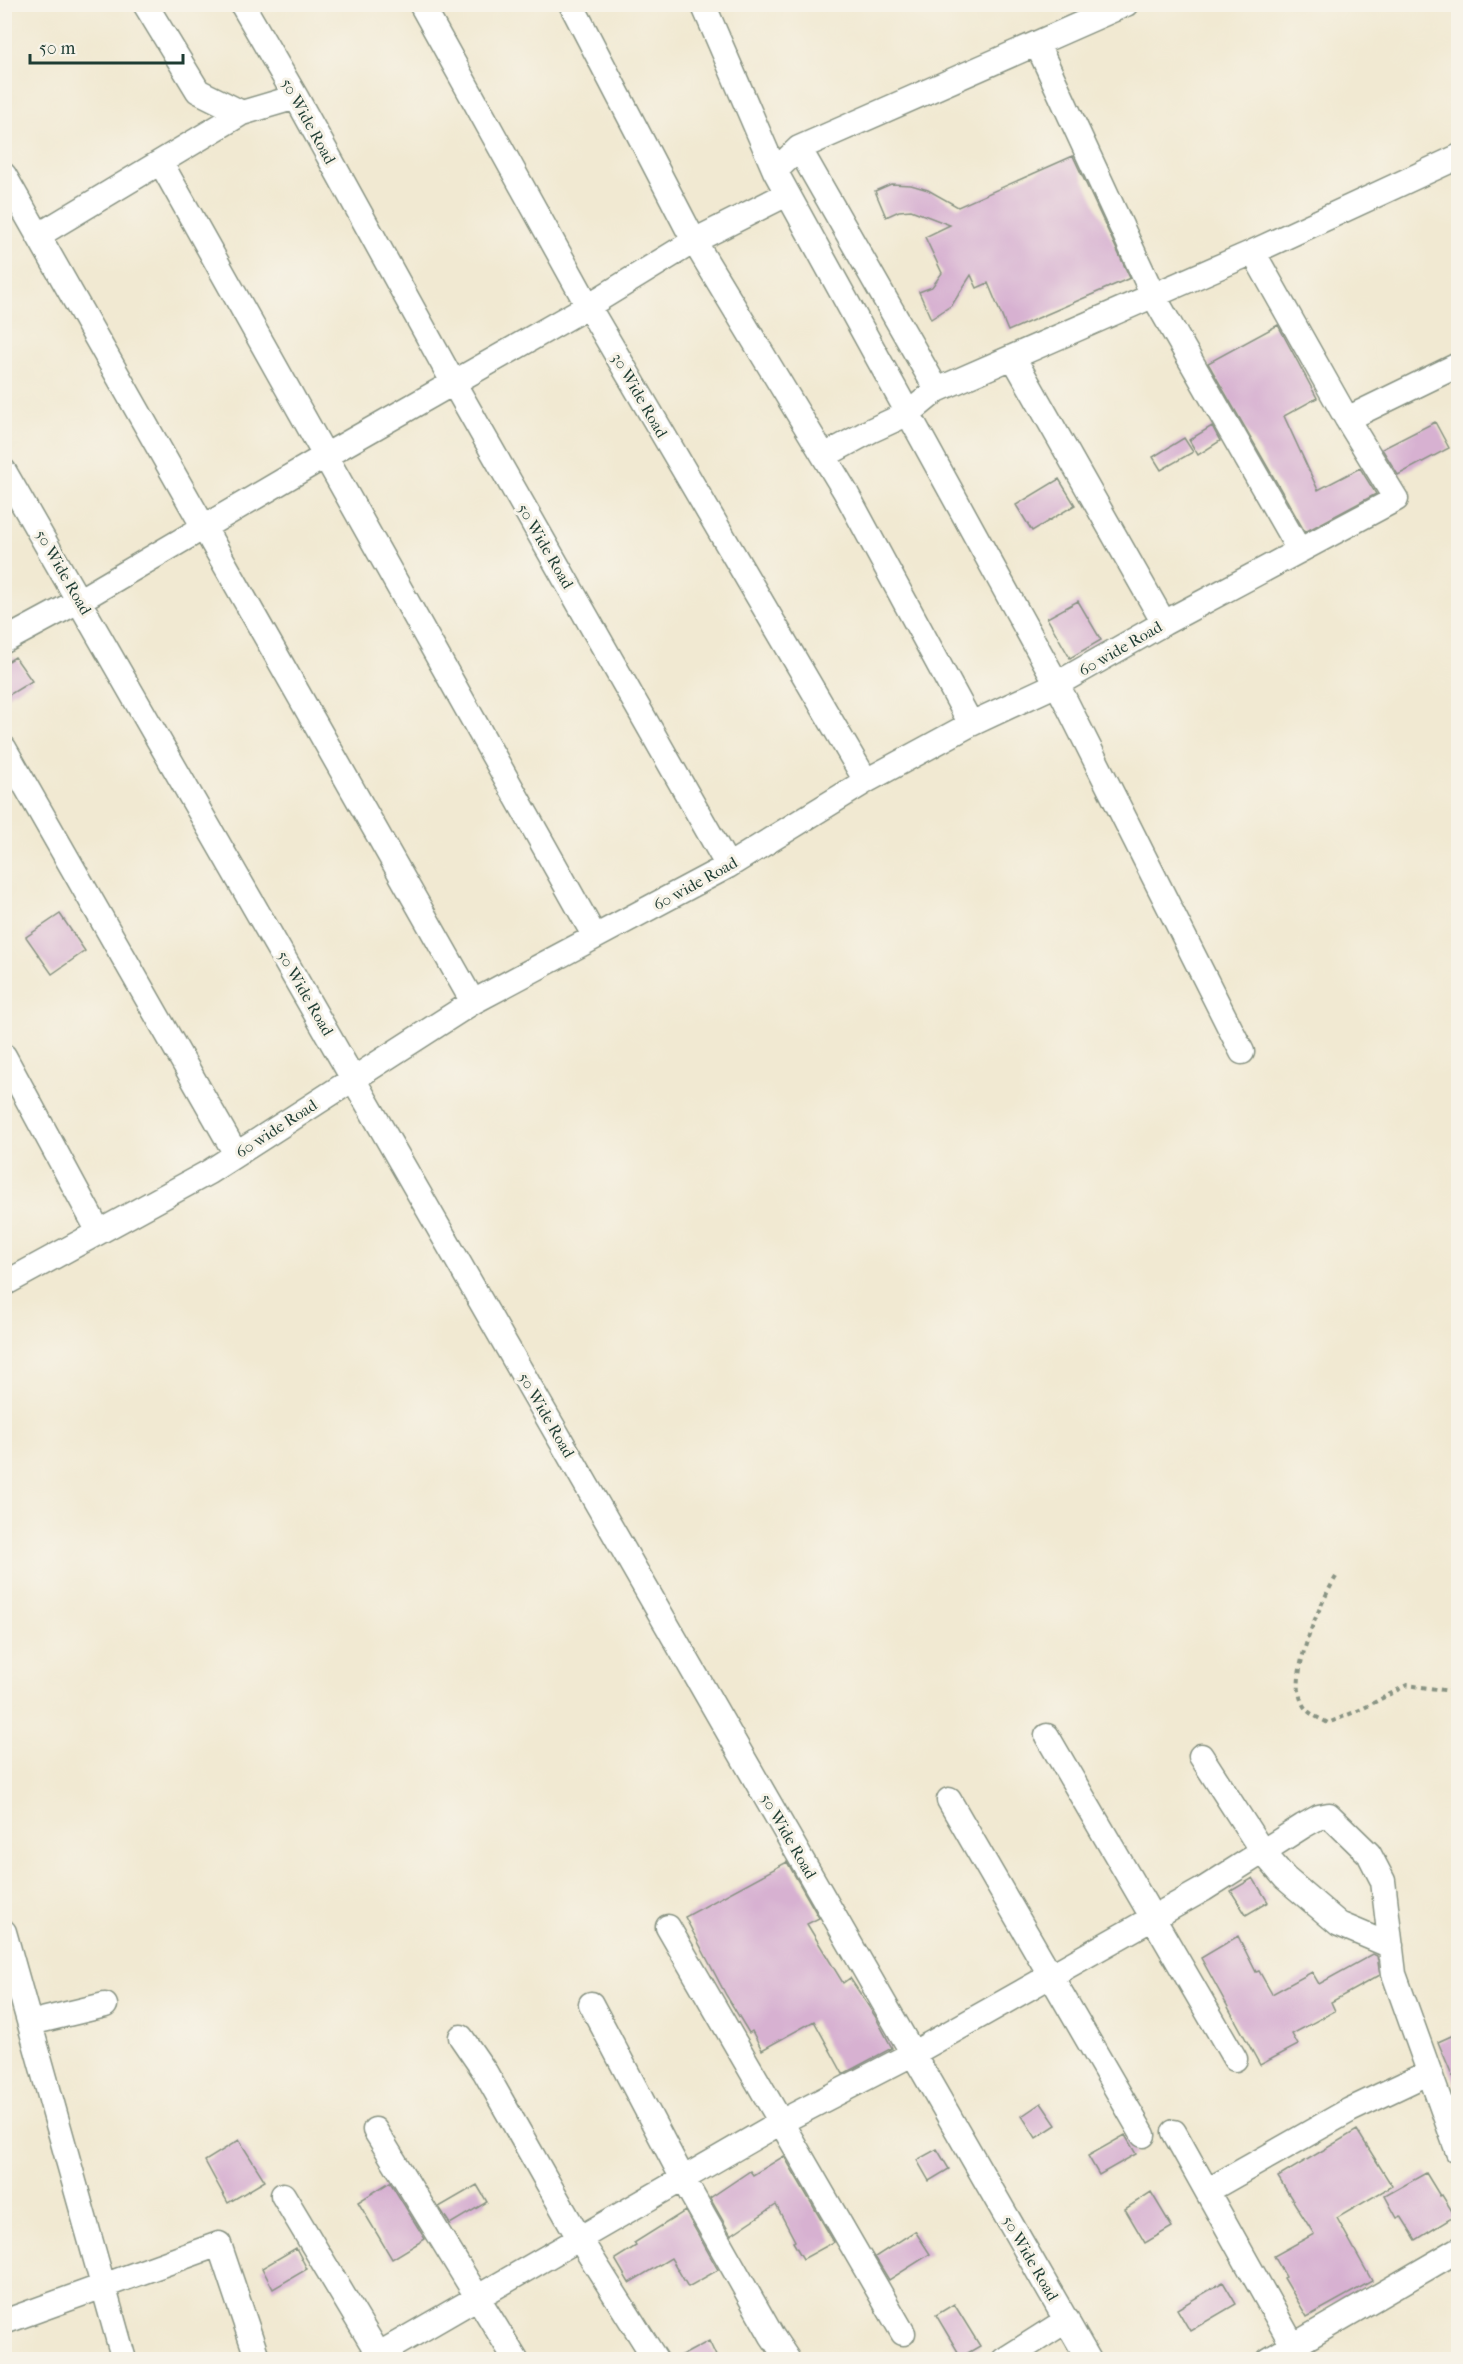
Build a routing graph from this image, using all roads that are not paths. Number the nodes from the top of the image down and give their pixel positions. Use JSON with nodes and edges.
{"nodes":[{"id":1,"x":145,"y":4,"type":"edge"},
{"id":2,"x":242,"y":4,"type":"edge"},
{"id":3,"x":421,"y":4,"type":"edge"},
{"id":4,"x":571,"y":4,"type":"edge"},
{"id":5,"x":703,"y":4,"type":"edge"},
{"id":6,"x":1126,"y":4,"type":"edge"},
{"id":7,"x":1037,"y":44,"type":"junction"},
{"id":8,"x":296,"y":97,"type":"junction"},
{"id":9,"x":242,"y":113,"type":"junction"},
{"id":10,"x":799,"y":148,"type":"junction"},
{"id":11,"x":1458,"y":157,"type":"edge"},
{"id":12,"x":161,"y":163,"type":"junction"},
{"id":13,"x":775,"y":171,"type":"junction"},
{"id":14,"x":4,"y":175,"type":"edge"},
{"id":15,"x":787,"y":194,"type":"junction"},
{"id":16,"x":39,"y":235,"type":"junction"},
{"id":17,"x":694,"y":241,"type":"junction"},
{"id":18,"x":1253,"y":252,"type":"junction"},
{"id":19,"x":1153,"y":295,"type":"junction"},
{"id":20,"x":588,"y":306,"type":"junction"},
{"id":21,"x":1012,"y":357,"type":"junction"},
{"id":22,"x":1458,"y":365,"type":"edge"},
{"id":23,"x":453,"y":382,"type":"junction"},
{"id":24,"x":937,"y":390,"type":"junction"},
{"id":25,"x":909,"y":413,"type":"junction"},
{"id":26,"x":1347,"y":419,"type":"junction"},
{"id":27,"x":325,"y":456,"type":"junction"},
{"id":28,"x":824,"y":456,"type":"junction"},
{"id":29,"x":4,"y":471,"type":"edge"},
{"id":30,"x":204,"y":527,"type":"junction"},
{"id":31,"x":1299,"y":550,"type":"junction"},
{"id":32,"x":80,"y":600,"type":"junction"},
{"id":33,"x":1164,"y":623,"type":"junction"},
{"id":34,"x":4,"y":641,"type":"edge"},
{"id":35,"x":1057,"y":684,"type":"junction"},
{"id":36,"x":971,"y":724,"type":"junction"},
{"id":37,"x":4,"y":748,"type":"edge"},
{"id":38,"x":866,"y":781,"type":"junction"},
{"id":39,"x":728,"y":866,"type":"junction"},
{"id":40,"x":595,"y":937,"type":"junction"},
{"id":41,"x":473,"y":1002,"type":"junction"},
{"id":42,"x":1242,"y":1052,"type":"dead end"},
{"id":43,"x":4,"y":1056,"type":"edge"},
{"id":44,"x":354,"y":1077,"type":"junction"},
{"id":45,"x":236,"y":1154,"type":"junction"},
{"id":46,"x":99,"y":1232,"type":"junction"},
{"id":47,"x":4,"y":1284,"type":"edge"},
{"id":48,"x":1047,"y":1736,"type":"dead end"},
{"id":49,"x":1201,"y":1756,"type":"dead end"},
{"id":50,"x":949,"y":1800,"type":"dead end"},
{"id":51,"x":1262,"y":1851,"type":"junction"},
{"id":52,"x":1154,"y":1917,"type":"junction"},
{"id":53,"x":668,"y":1927,"type":"dead end"},
{"id":54,"x":4,"y":1932,"type":"edge"},
{"id":55,"x":1391,"y":1946,"type":"junction"},
{"id":56,"x":1050,"y":1975,"type":"junction"},
{"id":57,"x":591,"y":2004,"type":"dead end"},
{"id":58,"x":105,"y":2005,"type":"dead end"},
{"id":59,"x":20,"y":2014,"type":"edge"},
{"id":60,"x":461,"y":2037,"type":"dead end"},
{"id":61,"x":914,"y":2053,"type":"junction"},
{"id":62,"x":1235,"y":2059,"type":"dead end"},
{"id":63,"x":1428,"y":2073,"type":"junction"},
{"id":64,"x":781,"y":2122,"type":"junction"},
{"id":65,"x":375,"y":2130,"type":"dead end"},
{"id":66,"x":1174,"y":2132,"type":"dead end"},
{"id":67,"x":1143,"y":2135,"type":"dead end"},
{"id":68,"x":1458,"y":2152,"type":"edge"},
{"id":69,"x":682,"y":2179,"type":"junction"},
{"id":70,"x":1207,"y":2191,"type":"junction"},
{"id":71,"x":283,"y":2195,"type":"dead end"},
{"id":72,"x":579,"y":2238,"type":"junction"},
{"id":73,"x":1458,"y":2250,"type":"edge"},
{"id":74,"x":104,"y":2284,"type":"junction"},
{"id":75,"x":479,"y":2296,"type":"junction"},
{"id":76,"x":1067,"y":2320,"type":"junction"},
{"id":77,"x":4,"y":2322,"type":"edge"},
{"id":78,"x":903,"y":2333,"type":"dead end"},
{"id":79,"x":1297,"y":2352,"type":"edge"},
{"id":80,"x":377,"y":2358,"type":"edge"},
{"id":81,"x":124,"y":2360,"type":"edge"},
{"id":82,"x":258,"y":2360,"type":"edge"},
{"id":83,"x":516,"y":2360,"type":"edge"},
{"id":84,"x":656,"y":2360,"type":"edge"},
{"id":85,"x":788,"y":2360,"type":"edge"},
{"id":86,"x":1004,"y":2360,"type":"edge"},
{"id":87,"x":1089,"y":2360,"type":"edge"},
{"id":88,"x":1269,"y":2360,"type":"edge"}],
"edges":[{"from":1,"to":9,"type":"street"},
{"from":2,"to":8,"type":"street","name":"50 Wide Road"},
{"from":3,"to":20,"type":"street","name":"30 Wide Road"},
{"from":4,"to":17,"type":"street"},
{"from":5,"to":13,"type":"street"},
{"from":6,"to":7,"type":"street"},
{"from":7,"to":10,"type":"street"},
{"from":7,"to":19,"type":"street"},
{"from":8,"to":9,"type":"street"},
{"from":8,"to":23,"type":"street","name":"50 Wide Road"},
{"from":9,"to":12,"type":"street"},
{"from":10,"to":13,"type":"street"},
{"from":10,"to":24,"type":"street"},
{"from":11,"to":18,"type":"street"},
{"from":12,"to":16,"type":"street"},
{"from":12,"to":27,"type":"street"},
{"from":13,"to":15,"type":"street"},
{"from":14,"to":16,"type":"street"},
{"from":15,"to":17,"type":"street"},
{"from":15,"to":25,"type":"street"},
{"from":16,"to":30,"type":"street"},
{"from":17,"to":20,"type":"street"},
{"from":17,"to":28,"type":"street"},
{"from":18,"to":19,"type":"street"},
{"from":18,"to":26,"type":"street"},
{"from":19,"to":21,"type":"street"},
{"from":19,"to":31,"type":"street"},
{"from":20,"to":23,"type":"street"},
{"from":20,"to":38,"type":"street","name":"30 Wide Road"},
{"from":21,"to":24,"type":"street"},
{"from":21,"to":33,"type":"street"},
{"from":22,"to":26,"type":"street"},
{"from":23,"to":27,"type":"street"},
{"from":23,"to":39,"type":"street","name":"50 Wide Road"},
{"from":24,"to":25,"type":"street"},
{"from":25,"to":28,"type":"street"},
{"from":25,"to":35,"type":"street"},
{"from":26,"to":31,"type":"street","name":"60 wide Road"},
{"from":27,"to":30,"type":"street"},
{"from":27,"to":40,"type":"street"},
{"from":28,"to":36,"type":"street"},
{"from":29,"to":32,"type":"street","name":"50 Wide Road"},
{"from":30,"to":32,"type":"street"},
{"from":30,"to":41,"type":"street"},
{"from":31,"to":33,"type":"street","name":"60 wide Road"},
{"from":32,"to":34,"type":"street"},
{"from":32,"to":44,"type":"street","name":"50 Wide Road"},
{"from":33,"to":35,"type":"street","name":"60 wide Road"},
{"from":35,"to":36,"type":"street","name":"60 wide Road"},
{"from":35,"to":42,"type":"street"},
{"from":36,"to":38,"type":"street","name":"60 wide Road"},
{"from":37,"to":45,"type":"street"},
{"from":38,"to":39,"type":"street","name":"60 wide Road"},
{"from":39,"to":40,"type":"street","name":"60 wide Road"},
{"from":40,"to":41,"type":"street","name":"60 wide Road"},
{"from":41,"to":44,"type":"street","name":"60 wide Road"},
{"from":43,"to":46,"type":"street"},
{"from":44,"to":45,"type":"street","name":"60 wide Road"},
{"from":44,"to":61,"type":"street","name":"50 Wide Road"},
{"from":45,"to":46,"type":"street","name":"60 wide Road"},
{"from":46,"to":47,"type":"street","name":"60 wide Road"},
{"from":48,"to":52,"type":"street"},
{"from":49,"to":51,"type":"street"},
{"from":50,"to":56,"type":"street"},
{"from":51,"to":52,"type":"street"},
{"from":51,"to":55,"type":"street"},
{"from":51,"to":55,"type":"street"},
{"from":52,"to":56,"type":"street"},
{"from":52,"to":62,"type":"street"},
{"from":53,"to":64,"type":"street"},
{"from":54,"to":59,"type":"street"},
{"from":55,"to":63,"type":"street"},
{"from":56,"to":61,"type":"street"},
{"from":56,"to":67,"type":"street"},
{"from":57,"to":69,"type":"street"},
{"from":58,"to":59,"type":"street"},
{"from":59,"to":74,"type":"street"},
{"from":60,"to":72,"type":"street"},
{"from":61,"to":64,"type":"street"},
{"from":61,"to":76,"type":"street","name":"50 Wide Road"},
{"from":63,"to":68,"type":"street"},
{"from":63,"to":70,"type":"street"},
{"from":64,"to":69,"type":"street"},
{"from":64,"to":78,"type":"street"},
{"from":65,"to":75,"type":"street"},
{"from":66,"to":70,"type":"street"},
{"from":69,"to":72,"type":"street"},
{"from":69,"to":85,"type":"street"},
{"from":70,"to":79,"type":"street"},
{"from":71,"to":80,"type":"street"},
{"from":72,"to":75,"type":"street"},
{"from":72,"to":84,"type":"street"},
{"from":73,"to":79,"type":"street"},
{"from":74,"to":77,"type":"street"},
{"from":74,"to":81,"type":"street"},
{"from":74,"to":82,"type":"street"},
{"from":75,"to":80,"type":"street"},
{"from":75,"to":83,"type":"street"},
{"from":76,"to":86,"type":"street"},
{"from":76,"to":87,"type":"street","name":"50 Wide Road"},
{"from":79,"to":88,"type":"street"}]}
